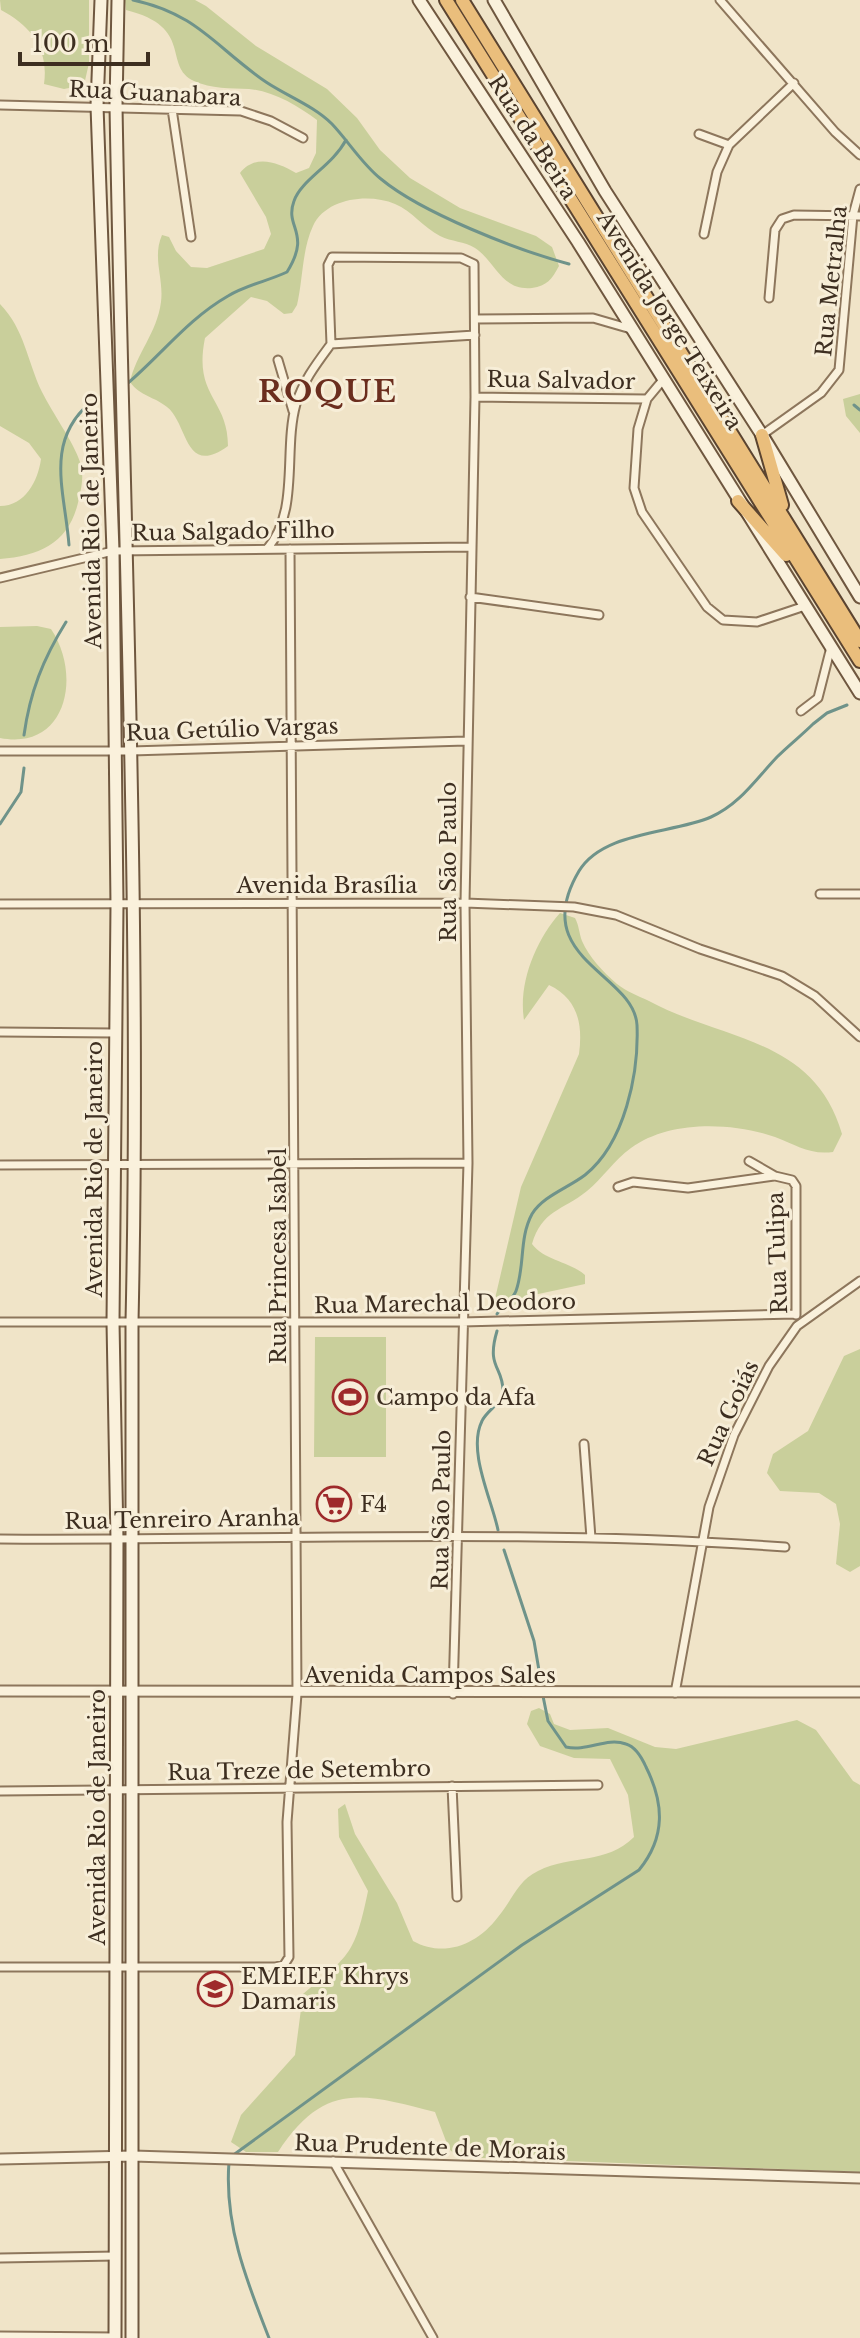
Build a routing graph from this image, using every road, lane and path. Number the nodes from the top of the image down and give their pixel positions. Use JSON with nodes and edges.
{"nodes":[{"id":1,"x":101,"y":0,"type":"edge"},
{"id":2,"x":118,"y":0,"type":"edge"},
{"id":3,"x":419,"y":0,"type":"edge"},
{"id":4,"x":446,"y":0,"type":"edge"},
{"id":5,"x":462,"y":0,"type":"edge"},
{"id":6,"x":494,"y":0,"type":"edge"},
{"id":7,"x":720,"y":0,"type":"edge"},
{"id":8,"x":794,"y":83,"type":"junction"},
{"id":9,"x":0,"y":105,"type":"edge"},
{"id":10,"x":97,"y":106,"type":"junction"},
{"id":11,"x":116,"y":106,"type":"junction"},
{"id":12,"x":172,"y":109,"type":"junction"},
{"id":13,"x":699,"y":134,"type":"dead end"},
{"id":14,"x":303,"y":138,"type":"dead end"},
{"id":15,"x":729,"y":145,"type":"junction"},
{"id":16,"x":860,"y":155,"type":"edge"},
{"id":17,"x":860,"y":189,"type":"edge"},
{"id":18,"x":857,"y":216,"type":"edge"},
{"id":19,"x":704,"y":234,"type":"dead end"},
{"id":20,"x":191,"y":237,"type":"dead end"},
{"id":21,"x":769,"y":298,"type":"dead end"},
{"id":22,"x":475,"y":319,"type":"junction"},
{"id":23,"x":631,"y":329,"type":"junction"},
{"id":24,"x":475,"y":335,"type":"junction"},
{"id":25,"x":331,"y":344,"type":"junction"},
{"id":26,"x":278,"y":360,"type":"dead end"},
{"id":27,"x":662,"y":381,"type":"junction"},
{"id":28,"x":475,"y":397,"type":"junction"},
{"id":29,"x":647,"y":399,"type":"junction"},
{"id":30,"x":294,"y":413,"type":"junction"},
{"id":31,"x":762,"y":435,"type":"junction"},
{"id":32,"x":738,"y":501,"type":"junction"},
{"id":33,"x":788,"y":523,"type":"junction"},
{"id":34,"x":470,"y":547,"type":"junction"},
{"id":35,"x":267,"y":549,"type":"junction"},
{"id":36,"x":290,"y":549,"type":"junction"},
{"id":37,"x":120,"y":551,"type":"junction"},
{"id":38,"x":0,"y":578,"type":"edge"},
{"id":39,"x":470,"y":597,"type":"junction"},
{"id":40,"x":860,"y":597,"type":"edge"},
{"id":41,"x":824,"y":603,"type":"junction"},
{"id":42,"x":805,"y":606,"type":"junction"},
{"id":43,"x":599,"y":615,"type":"dead end"},
{"id":44,"x":860,"y":641,"type":"edge"},
{"id":45,"x":831,"y":647,"type":"junction"},
{"id":46,"x":860,"y":661,"type":"edge"},
{"id":47,"x":860,"y":693,"type":"edge"},
{"id":48,"x":801,"y":711,"type":"dead end"},
{"id":49,"x":466,"y":741,"type":"junction"},
{"id":50,"x":291,"y":744,"type":"junction"},
{"id":51,"x":0,"y":751,"type":"edge"},
{"id":52,"x":115,"y":751,"type":"junction"},
{"id":53,"x":131,"y":751,"type":"junction"},
{"id":54,"x":820,"y":894,"type":"dead end"},
{"id":55,"x":860,"y":894,"type":"edge"},
{"id":56,"x":293,"y":903,"type":"junction"},
{"id":57,"x":465,"y":903,"type":"junction"},
{"id":58,"x":0,"y":904,"type":"edge"},
{"id":59,"x":117,"y":905,"type":"junction"},
{"id":60,"x":132,"y":905,"type":"junction"},
{"id":61,"x":0,"y":1032,"type":"edge"},
{"id":62,"x":115,"y":1033,"type":"junction"},
{"id":63,"x":860,"y":1037,"type":"edge"},
{"id":64,"x":749,"y":1161,"type":"dead end"},
{"id":65,"x":468,"y":1163,"type":"junction"},
{"id":66,"x":0,"y":1165,"type":"edge"},
{"id":67,"x":296,"y":1165,"type":"junction"},
{"id":68,"x":135,"y":1166,"type":"junction"},
{"id":69,"x":117,"y":1167,"type":"junction"},
{"id":70,"x":775,"y":1176,"type":"junction"},
{"id":71,"x":618,"y":1187,"type":"dead end"},
{"id":72,"x":860,"y":1281,"type":"edge"},
{"id":73,"x":795,"y":1314,"type":"junction"},
{"id":74,"x":0,"y":1322,"type":"edge"},
{"id":75,"x":113,"y":1322,"type":"junction"},
{"id":76,"x":132,"y":1322,"type":"junction"},
{"id":77,"x":462,"y":1322,"type":"junction"},
{"id":78,"x":296,"y":1323,"type":"junction"},
{"id":79,"x":797,"y":1326,"type":"junction"},
{"id":80,"x":584,"y":1444,"type":"dead end"},
{"id":81,"x":294,"y":1535,"type":"junction"},
{"id":82,"x":460,"y":1536,"type":"junction"},
{"id":83,"x":591,"y":1538,"type":"junction"},
{"id":84,"x":0,"y":1539,"type":"edge"},
{"id":85,"x":135,"y":1539,"type":"junction"},
{"id":86,"x":117,"y":1540,"type":"junction"},
{"id":87,"x":701,"y":1541,"type":"junction"},
{"id":88,"x":785,"y":1547,"type":"dead end"},
{"id":89,"x":0,"y":1691,"type":"edge"},
{"id":90,"x":860,"y":1692,"type":"edge"},
{"id":91,"x":117,"y":1693,"type":"junction"},
{"id":92,"x":133,"y":1693,"type":"junction"},
{"id":93,"x":675,"y":1693,"type":"junction"},
{"id":94,"x":297,"y":1694,"type":"junction"},
{"id":95,"x":453,"y":1694,"type":"junction"},
{"id":96,"x":598,"y":1785,"type":"dead end"},
{"id":97,"x":452,"y":1786,"type":"junction"},
{"id":98,"x":118,"y":1790,"type":"junction"},
{"id":99,"x":134,"y":1790,"type":"junction"},
{"id":100,"x":289,"y":1790,"type":"junction"},
{"id":101,"x":0,"y":1791,"type":"edge"},
{"id":102,"x":457,"y":1897,"type":"dead end"},
{"id":103,"x":0,"y":1967,"type":"edge"},
{"id":104,"x":116,"y":1968,"type":"junction"},
{"id":105,"x":133,"y":1969,"type":"junction"},
{"id":106,"x":133,"y":2156,"type":"junction"},
{"id":107,"x":115,"y":2157,"type":"junction"},
{"id":108,"x":0,"y":2159,"type":"edge"},
{"id":109,"x":333,"y":2161,"type":"junction"},
{"id":110,"x":860,"y":2178,"type":"edge"},
{"id":111,"x":116,"y":2256,"type":"junction"},
{"id":112,"x":0,"y":2258,"type":"edge"},
{"id":113,"x":0,"y":2336,"type":"edge"},
{"id":114,"x":115,"y":2338,"type":"edge"},
{"id":115,"x":132,"y":2338,"type":"edge"},
{"id":116,"x":433,"y":2338,"type":"edge"}],
"edges":[{"from":1,"to":10,"type":"main road","name":"Avenida Rio de Janeiro"},
{"from":2,"to":11,"type":"main road","name":"Avenida Rio de Janeiro"},
{"from":3,"to":23,"type":"main road","name":"Rua da Beira"},
{"from":4,"to":41,"type":"highway","name":"Avenida Jorge Teixeira"},
{"from":5,"to":33,"type":"highway","name":"Avenida Jorge Teixeira"},
{"from":6,"to":31,"type":"main road","name":"Rua da Beira"},
{"from":7,"to":8,"type":"street"},
{"from":8,"to":15,"type":"street"},
{"from":8,"to":16,"type":"street"},
{"from":9,"to":10,"type":"street","name":"Rua Guanabara"},
{"from":10,"to":11,"type":"street","name":"Rua Guanabara"},
{"from":10,"to":37,"type":"main road","name":"Avenida Rio de Janeiro"},
{"from":11,"to":12,"type":"street","name":"Rua Guanabara"},
{"from":11,"to":37,"type":"main road","name":"Avenida Rio de Janeiro"},
{"from":12,"to":14,"type":"street","name":"Rua Guanabara"},
{"from":12,"to":20,"type":"street"},
{"from":13,"to":15,"type":"street"},
{"from":15,"to":19,"type":"street"},
{"from":17,"to":18,"type":"street","name":"Rua Metralha"},
{"from":18,"to":21,"type":"street"},
{"from":18,"to":31,"type":"street","name":"Rua Metralha"},
{"from":22,"to":23,"type":"street"},
{"from":22,"to":24,"type":"street","name":"Rua São Paulo"},
{"from":22,"to":25,"type":"street","name":"Rua São Paulo"},
{"from":23,"to":27,"type":"main road","name":"Rua da Beira"},
{"from":24,"to":25,"type":"street"},
{"from":24,"to":28,"type":"street","name":"Rua São Paulo"},
{"from":25,"to":30,"type":"street"},
{"from":26,"to":30,"type":"street"},
{"from":27,"to":29,"type":"street"},
{"from":27,"to":32,"type":"main road","name":"Rua da Beira"},
{"from":28,"to":29,"type":"street","name":"Rua Salvador"},
{"from":28,"to":34,"type":"street","name":"Rua São Paulo"},
{"from":29,"to":42,"type":"street"},
{"from":30,"to":35,"type":"street"},
{"from":31,"to":33,"type":"highway"},
{"from":31,"to":40,"type":"main road","name":"Rua da Beira"},
{"from":32,"to":41,"type":"highway"},
{"from":32,"to":42,"type":"main road","name":"Rua da Beira"},
{"from":33,"to":44,"type":"highway","name":"Avenida Jorge Teixeira"},
{"from":34,"to":36,"type":"street","name":"Rua Salgado Filho"},
{"from":34,"to":39,"type":"street","name":"Rua São Paulo"},
{"from":35,"to":36,"type":"street","name":"Rua Salgado Filho"},
{"from":35,"to":37,"type":"street","name":"Rua Salgado Filho"},
{"from":36,"to":50,"type":"street","name":"Rua Princesa Isabel"},
{"from":37,"to":38,"type":"street","name":"Rua Salgado Filho"},
{"from":37,"to":52,"type":"main road","name":"Avenida Rio de Janeiro"},
{"from":37,"to":53,"type":"main road","name":"Avenida Rio de Janeiro"},
{"from":39,"to":43,"type":"street"},
{"from":39,"to":49,"type":"street","name":"Rua São Paulo"},
{"from":41,"to":46,"type":"highway","name":"Avenida Jorge Teixeira"},
{"from":42,"to":45,"type":"main road","name":"Rua da Beira"},
{"from":45,"to":47,"type":"main road","name":"Rua da Beira"},
{"from":45,"to":48,"type":"street"},
{"from":49,"to":50,"type":"street","name":"Rua Getúlio Vargas"},
{"from":49,"to":57,"type":"street","name":"Rua São Paulo"},
{"from":50,"to":53,"type":"street","name":"Rua Getúlio Vargas"},
{"from":50,"to":56,"type":"street","name":"Rua Princesa Isabel"},
{"from":51,"to":52,"type":"street","name":"Rua Getúlio Vargas"},
{"from":52,"to":53,"type":"street","name":"Rua Getúlio Vargas"},
{"from":52,"to":59,"type":"main road","name":"Avenida Rio de Janeiro"},
{"from":53,"to":60,"type":"main road","name":"Avenida Rio de Janeiro"},
{"from":54,"to":55,"type":"street"},
{"from":56,"to":57,"type":"street","name":"Avenida Brasília"},
{"from":56,"to":60,"type":"street","name":"Avenida Brasília"},
{"from":56,"to":67,"type":"street","name":"Rua Princesa Isabel"},
{"from":57,"to":63,"type":"street","name":"Avenida Brasília"},
{"from":57,"to":65,"type":"street","name":"Rua São Paulo"},
{"from":58,"to":59,"type":"street","name":"Avenida Brasília"},
{"from":59,"to":60,"type":"street","name":"Avenida Brasília"},
{"from":59,"to":62,"type":"main road","name":"Avenida Rio de Janeiro"},
{"from":60,"to":68,"type":"main road","name":"Avenida Rio de Janeiro"},
{"from":61,"to":62,"type":"street"},
{"from":62,"to":69,"type":"main road","name":"Avenida Rio de Janeiro"},
{"from":64,"to":70,"type":"street","name":"Rua Tulipa"},
{"from":65,"to":67,"type":"street"},
{"from":65,"to":77,"type":"street","name":"Rua São Paulo"},
{"from":66,"to":69,"type":"street"},
{"from":67,"to":68,"type":"street"},
{"from":67,"to":78,"type":"street","name":"Rua Princesa Isabel"},
{"from":68,"to":69,"type":"street"},
{"from":68,"to":76,"type":"main road","name":"Avenida Rio de Janeiro"},
{"from":69,"to":75,"type":"main road","name":"Avenida Rio de Janeiro"},
{"from":70,"to":71,"type":"street"},
{"from":70,"to":73,"type":"street","name":"Rua Tulipa"},
{"from":72,"to":79,"type":"street","name":"Rua Goiás"},
{"from":73,"to":77,"type":"street","name":"Rua Marechal Deodoro"},
{"from":73,"to":79,"type":"street","name":"Rua Tulipa"},
{"from":74,"to":75,"type":"street","name":"Rua Marechal Deodoro"},
{"from":75,"to":76,"type":"street","name":"Rua Marechal Deodoro"},
{"from":75,"to":86,"type":"main road","name":"Avenida Rio de Janeiro"},
{"from":76,"to":78,"type":"street","name":"Rua Marechal Deodoro"},
{"from":76,"to":85,"type":"main road","name":"Avenida Rio de Janeiro"},
{"from":77,"to":78,"type":"street","name":"Rua Marechal Deodoro"},
{"from":77,"to":82,"type":"street","name":"Rua São Paulo"},
{"from":78,"to":81,"type":"street","name":"Rua Princesa Isabel"},
{"from":79,"to":87,"type":"street","name":"Rua Goiás"},
{"from":80,"to":83,"type":"street"},
{"from":81,"to":82,"type":"street","name":"Rua Tenreiro Aranha"},
{"from":81,"to":85,"type":"street","name":"Rua Tenreiro Aranha"},
{"from":81,"to":94,"type":"street","name":"Rua Princesa Isabel"},
{"from":82,"to":83,"type":"street","name":"Rua Tenreiro Aranha"},
{"from":82,"to":95,"type":"street","name":"Rua São Paulo"},
{"from":83,"to":87,"type":"street","name":"Rua Tenreiro Aranha"},
{"from":84,"to":86,"type":"street","name":"Rua Tenreiro Aranha"},
{"from":85,"to":86,"type":"street","name":"Rua Tenreiro Aranha"},
{"from":85,"to":92,"type":"main road","name":"Avenida Rio de Janeiro"},
{"from":86,"to":91,"type":"main road","name":"Avenida Rio de Janeiro"},
{"from":87,"to":88,"type":"street","name":"Rua Tenreiro Aranha"},
{"from":87,"to":93,"type":"street","name":"Rua Goiás"},
{"from":89,"to":91,"type":"street","name":"Avenida Campos Sales"},
{"from":90,"to":93,"type":"street","name":"Avenida Campos Sales"},
{"from":91,"to":92,"type":"street","name":"Avenida Campos Sales"},
{"from":91,"to":98,"type":"main road","name":"Avenida Rio de Janeiro"},
{"from":92,"to":94,"type":"street","name":"Avenida Campos Sales"},
{"from":92,"to":99,"type":"main road","name":"Avenida Rio de Janeiro"},
{"from":93,"to":95,"type":"street","name":"Avenida Campos Sales"},
{"from":94,"to":95,"type":"street","name":"Avenida Campos Sales"},
{"from":94,"to":100,"type":"street","name":"Rua Princesa Isabel"},
{"from":96,"to":97,"type":"street","name":"Rua Treze de Setembro"},
{"from":97,"to":100,"type":"street","name":"Rua Treze de Setembro"},
{"from":97,"to":102,"type":"street"},
{"from":98,"to":99,"type":"street","name":"Rua Treze de Setembro"},
{"from":98,"to":101,"type":"street","name":"Rua Treze de Setembro"},
{"from":98,"to":104,"type":"main road","name":"Avenida Rio de Janeiro"},
{"from":99,"to":100,"type":"street","name":"Rua Treze de Setembro"},
{"from":99,"to":105,"type":"main road","name":"Avenida Rio de Janeiro"},
{"from":100,"to":105,"type":"street","name":"Rua Princesa Isabel"},
{"from":103,"to":104,"type":"street"},
{"from":104,"to":105,"type":"street"},
{"from":104,"to":107,"type":"main road","name":"Avenida Rio de Janeiro"},
{"from":105,"to":106,"type":"main road","name":"Avenida Rio de Janeiro"},
{"from":106,"to":107,"type":"street","name":"Rua Prudente de Morais"},
{"from":106,"to":109,"type":"street","name":"Rua Prudente de Morais"},
{"from":106,"to":115,"type":"main road","name":"Avenida Rio de Janeiro"},
{"from":107,"to":108,"type":"street","name":"Rua Prudente de Morais"},
{"from":107,"to":111,"type":"main road","name":"Avenida Rio de Janeiro"},
{"from":109,"to":110,"type":"street","name":"Rua Prudente de Morais"},
{"from":109,"to":116,"type":"street"},
{"from":111,"to":112,"type":"street"},
{"from":111,"to":114,"type":"main road","name":"Avenida Rio de Janeiro"},
{"from":113,"to":114,"type":"street"}]}
